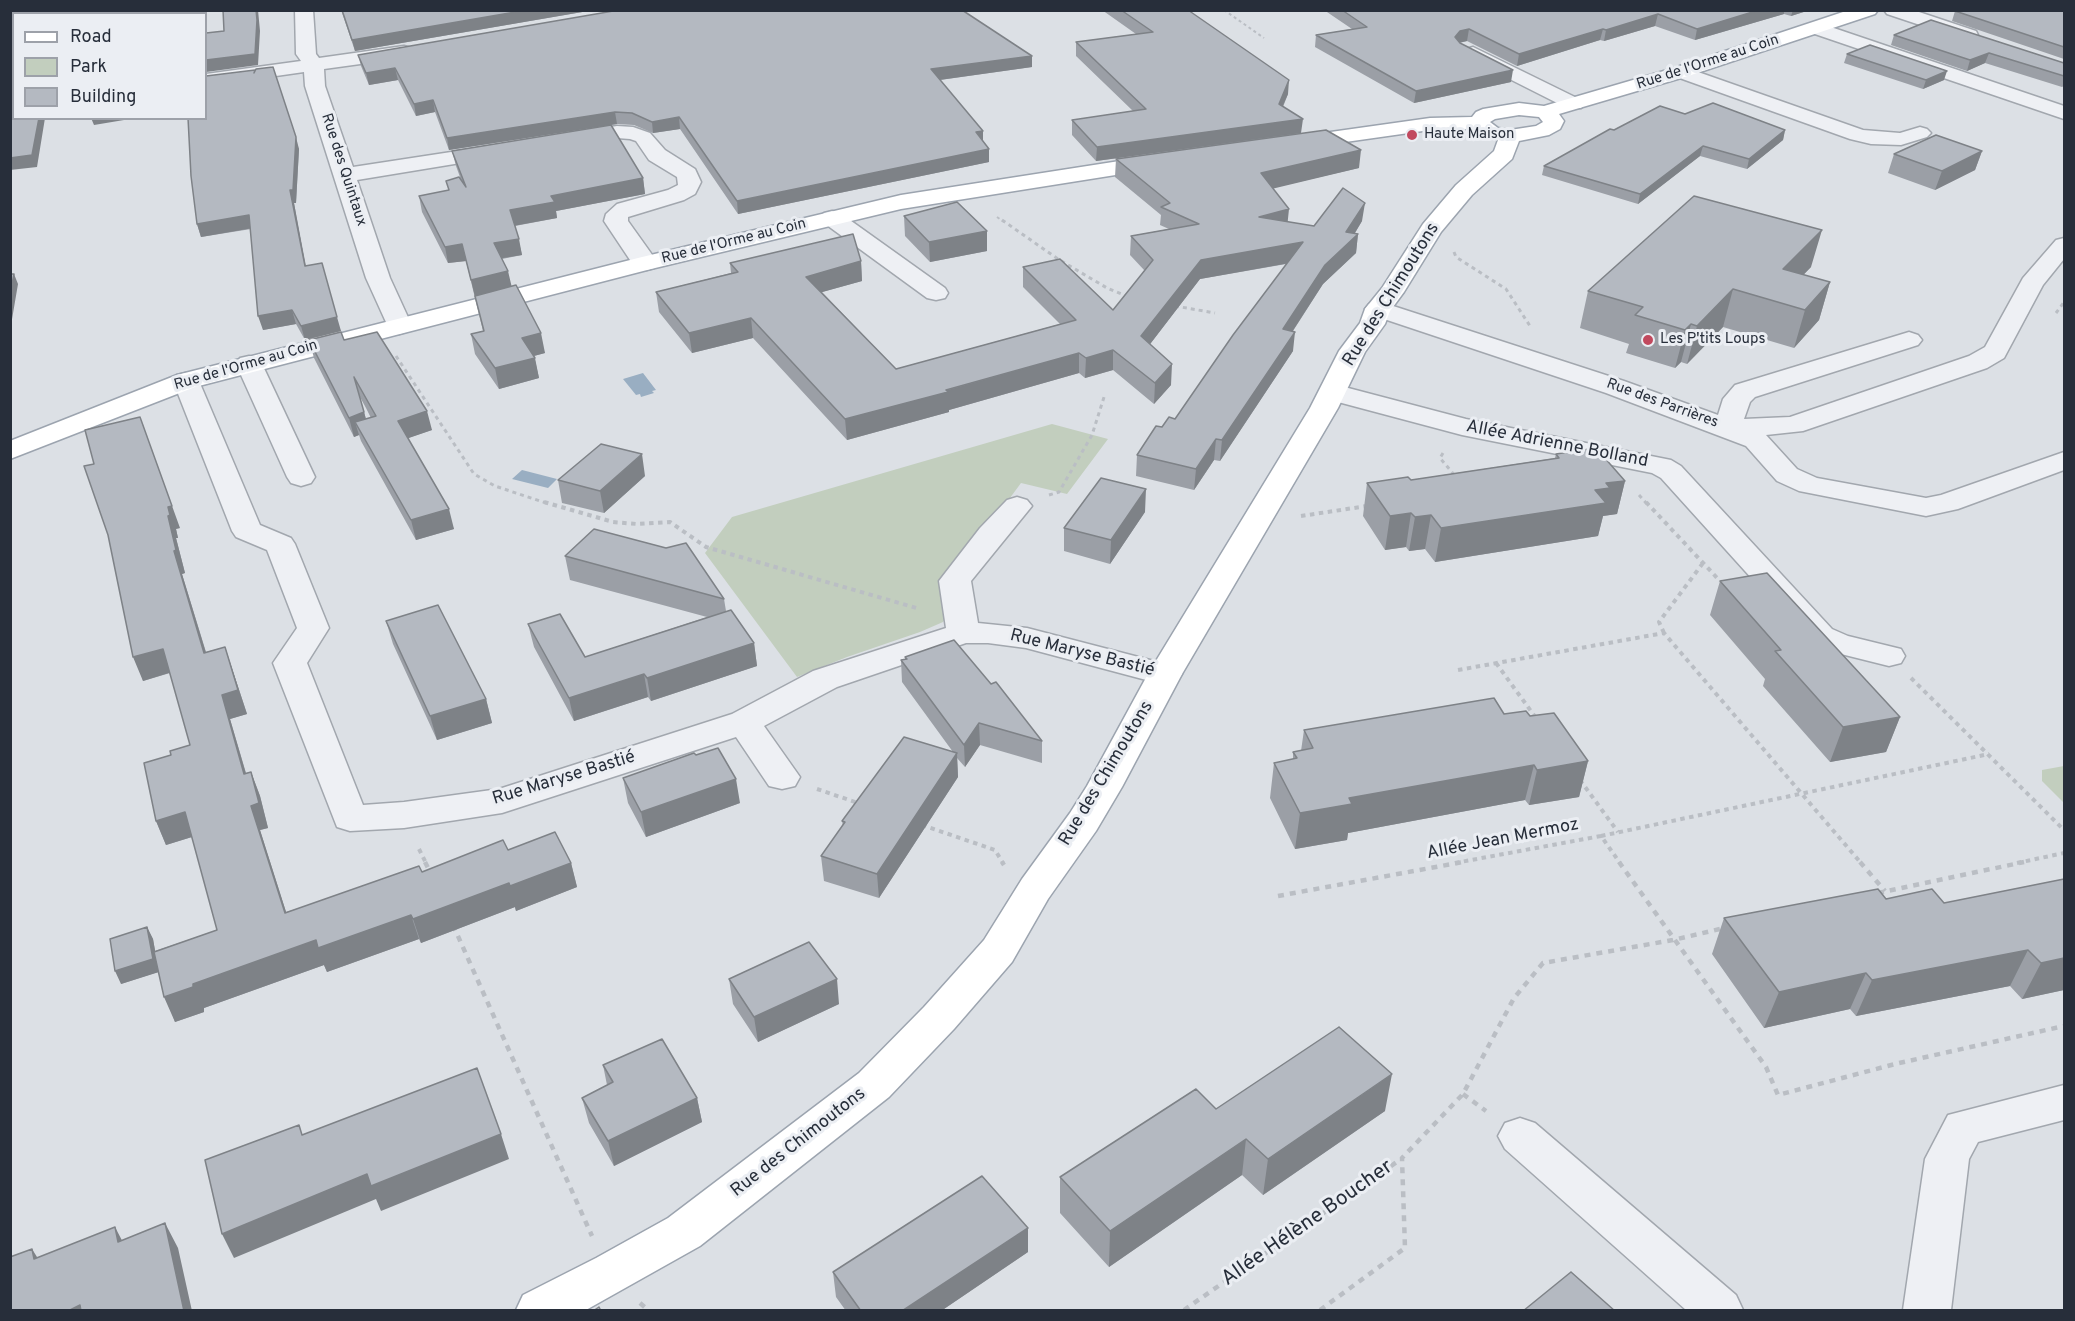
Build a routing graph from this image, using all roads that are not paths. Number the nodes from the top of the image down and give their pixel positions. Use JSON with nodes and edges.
{"nodes":[{"id":1,"x":304,"y":10,"type":"edge"},
{"id":2,"x":1869,"y":10,"type":"edge"},
{"id":3,"x":1893,"y":10,"type":"edge"},
{"id":4,"x":1816,"y":28,"type":"junction"},
{"id":5,"x":1990,"y":42,"type":"edge"},
{"id":6,"x":1466,"y":49,"type":"edge"},
{"id":7,"x":417,"y":50,"type":"edge"},
{"id":8,"x":314,"y":65,"type":"junction"},
{"id":9,"x":1681,"y":72,"type":"junction"},
{"id":10,"x":207,"y":81,"type":"edge"},
{"id":11,"x":1574,"y":104,"type":"junction"},
{"id":12,"x":1545,"y":112,"type":"junction"},
{"id":13,"x":2064,"y":114,"type":"edge"},
{"id":14,"x":1479,"y":123,"type":"junction"},
{"id":15,"x":1920,"y":133,"type":"dead end"},
{"id":16,"x":1510,"y":136,"type":"junction"},
{"id":17,"x":546,"y":143,"type":"edge"},
{"id":18,"x":1275,"y":146,"type":"edge"},
{"id":19,"x":523,"y":147,"type":"edge"},
{"id":20,"x":1185,"y":159,"type":"edge"},
{"id":21,"x":345,"y":175,"type":"junction"},
{"id":22,"x":832,"y":218,"type":"junction"},
{"id":23,"x":2064,"y":245,"type":"edge"},
{"id":24,"x":646,"y":263,"type":"junction"},
{"id":25,"x":2055,"y":265,"type":"edge"},
{"id":26,"x":936,"y":293,"type":"dead end"},
{"id":27,"x":1378,"y":309,"type":"junction"},
{"id":28,"x":389,"y":328,"type":"junction"},
{"id":29,"x":1909,"y":340,"type":"dead end"},
{"id":30,"x":249,"y":364,"type":"junction"},
{"id":31,"x":186,"y":381,"type":"junction"},
{"id":32,"x":1333,"y":393,"type":"junction"},
{"id":33,"x":1727,"y":428,"type":"junction"},
{"id":34,"x":10,"y":451,"type":"edge"},
{"id":35,"x":2064,"y":460,"type":"edge"},
{"id":36,"x":301,"y":477,"type":"dead end"},
{"id":37,"x":1017,"y":506,"type":"road end"},
{"id":38,"x":963,"y":633,"type":"junction"},
{"id":39,"x":1889,"y":656,"type":"road end"},
{"id":40,"x":1165,"y":674,"type":"junction"},
{"id":41,"x":744,"y":722,"type":"junction"},
{"id":42,"x":782,"y":777,"type":"road end"},
{"id":43,"x":2064,"y":1104,"type":"edge"},
{"id":44,"x":1520,"y":1136,"type":"dead end"},
{"id":45,"x":540,"y":1311,"type":"edge"},
{"id":46,"x":1719,"y":1311,"type":"edge"},
{"id":47,"x":1927,"y":1311,"type":"edge"}],
"edges":[{"from":1,"to":8,"type":"street","name":"Rue des Quintaux"},
{"from":2,"to":4,"type":"main road","name":"Rue de l'Orme au Coin"},
{"from":3,"to":5,"type":"street"},
{"from":4,"to":9,"type":"main road","name":"Rue de l'Orme au Coin"},
{"from":4,"to":13,"type":"street"},
{"from":6,"to":11,"type":"street"},
{"from":7,"to":8,"type":"street"},
{"from":8,"to":10,"type":"street"},
{"from":8,"to":21,"type":"street","name":"Rue des Quintaux"},
{"from":9,"to":11,"type":"main road","name":"Rue de l'Orme au Coin"},
{"from":9,"to":15,"type":"street"},
{"from":11,"to":12,"type":"main road","name":"Rue de l'Orme au Coin"},
{"from":12,"to":14,"type":"main road"},
{"from":12,"to":16,"type":"main road"},
{"from":14,"to":16,"type":"main road"},
{"from":14,"to":18,"type":"main road"},
{"from":16,"to":27,"type":"main road","name":"Rue des Chimoutons"},
{"from":17,"to":24,"type":"street"},
{"from":19,"to":21,"type":"street"},
{"from":20,"to":22,"type":"main road","name":"Rue de l'Orme au Coin"},
{"from":21,"to":28,"type":"street","name":"Rue des Quintaux"},
{"from":22,"to":24,"type":"main road","name":"Rue de l'Orme au Coin"},
{"from":22,"to":26,"type":"street"},
{"from":23,"to":25,"type":"street","name":"Rue des Parrières"},
{"from":24,"to":28,"type":"main road","name":"Rue de l'Orme au Coin"},
{"from":25,"to":33,"type":"street","name":"Rue des Parrières"},
{"from":27,"to":32,"type":"main road","name":"Rue des Chimoutons"},
{"from":27,"to":33,"type":"street","name":"Rue des Parrières"},
{"from":28,"to":30,"type":"main road","name":"Rue de l'Orme au Coin"},
{"from":29,"to":33,"type":"street"},
{"from":30,"to":31,"type":"main road","name":"Rue de l'Orme au Coin"},
{"from":30,"to":36,"type":"street"},
{"from":31,"to":34,"type":"main road","name":"Rue de l'Orme au Coin"},
{"from":31,"to":41,"type":"street","name":"Rue Maryse Bastié"},
{"from":32,"to":39,"type":"street","name":"Allée Adrienne Bolland"},
{"from":32,"to":40,"type":"main road","name":"Rue des Chimoutons"},
{"from":33,"to":35,"type":"street"},
{"from":37,"to":38,"type":"street"},
{"from":38,"to":40,"type":"street","name":"Rue Maryse Bastié"},
{"from":38,"to":41,"type":"street","name":"Rue Maryse Bastié"},
{"from":40,"to":45,"type":"main road","name":"Rue des Chimoutons"},
{"from":41,"to":42,"type":"street"},
{"from":43,"to":47,"type":"street"},
{"from":44,"to":46,"type":"street"}]}
